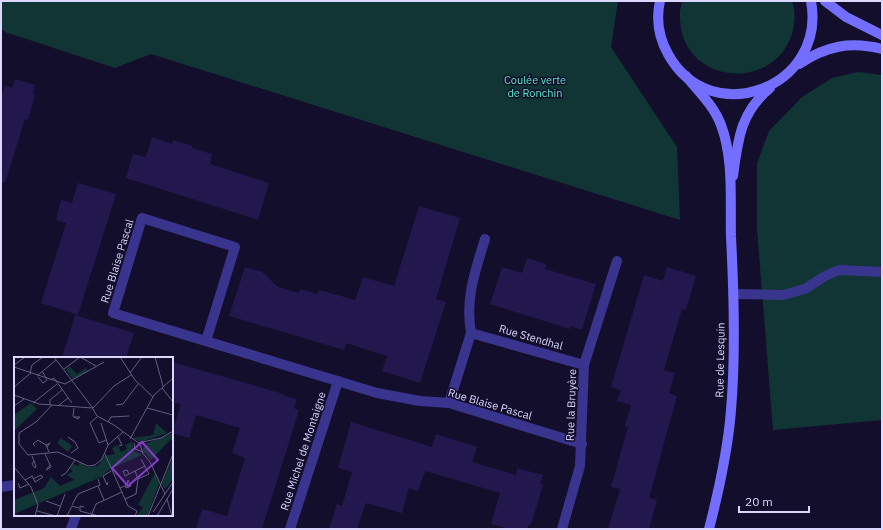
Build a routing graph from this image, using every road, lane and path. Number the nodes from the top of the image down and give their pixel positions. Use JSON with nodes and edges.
{"nodes":[{"id":1,"x":660,"y":1,"type":"edge"},
{"id":2,"x":811,"y":1,"type":"edge"},
{"id":3,"x":825,"y":1,"type":"edge"},
{"id":4,"x":882,"y":35,"type":"edge"},
{"id":5,"x":882,"y":49,"type":"edge"},
{"id":6,"x":794,"y":68,"type":"junction"},
{"id":7,"x":686,"y":76,"type":"junction"},
{"id":8,"x":778,"y":82,"type":"junction"},
{"id":9,"x":731,"y":190,"type":"junction"},
{"id":10,"x":485,"y":239,"type":"dead end"},
{"id":11,"x":617,"y":261,"type":"dead end"},
{"id":12,"x":882,"y":272,"type":"edge"},
{"id":13,"x":733,"y":294,"type":"junction"},
{"id":14,"x":471,"y":333,"type":"junction"},
{"id":15,"x":206,"y":341,"type":"junction"},
{"id":16,"x":584,"y":365,"type":"junction"},
{"id":17,"x":338,"y":381,"type":"junction"},
{"id":18,"x":449,"y":403,"type":"junction"},
{"id":19,"x":582,"y":444,"type":"junction"},
{"id":20,"x":14,"y":485,"type":"edge"},
{"id":21,"x":1,"y":487,"type":"edge"},
{"id":22,"x":76,"y":516,"type":"edge"},
{"id":23,"x":71,"y":529,"type":"edge"},
{"id":24,"x":290,"y":529,"type":"edge"},
{"id":25,"x":562,"y":529,"type":"edge"},
{"id":26,"x":709,"y":529,"type":"edge"}],
"edges":[{"from":1,"to":7,"type":"street"},
{"from":2,"to":6,"type":"street"},
{"from":3,"to":4,"type":"street"},
{"from":5,"to":6,"type":"street"},
{"from":6,"to":8,"type":"street","name":"Rue de Lesquin"},
{"from":7,"to":8,"type":"street"},
{"from":7,"to":9,"type":"street","name":"Rue de Lesquin"},
{"from":8,"to":9,"type":"street","name":"Rue de Lesquin"},
{"from":9,"to":13,"type":"street","name":"Rue de Lesquin"},
{"from":10,"to":14,"type":"street"},
{"from":11,"to":16,"type":"street","name":"Rue la Bruyère"},
{"from":12,"to":13,"type":"street"},
{"from":13,"to":26,"type":"street","name":"Rue de Lesquin"},
{"from":14,"to":16,"type":"street","name":"Rue Stendhal"},
{"from":14,"to":18,"type":"street"},
{"from":15,"to":15,"type":"street","name":"Rue Blaise Pascal"},
{"from":15,"to":17,"type":"street","name":"Rue Blaise Pascal"},
{"from":16,"to":19,"type":"street","name":"Rue la Bruyère"},
{"from":17,"to":18,"type":"street","name":"Rue Blaise Pascal"},
{"from":17,"to":24,"type":"street","name":"Rue Michel de Montaigne"},
{"from":18,"to":19,"type":"street","name":"Rue Blaise Pascal"},
{"from":19,"to":25,"type":"street","name":"Rue la Bruyère"},
{"from":20,"to":21,"type":"street"},
{"from":22,"to":23,"type":"street"}]}
